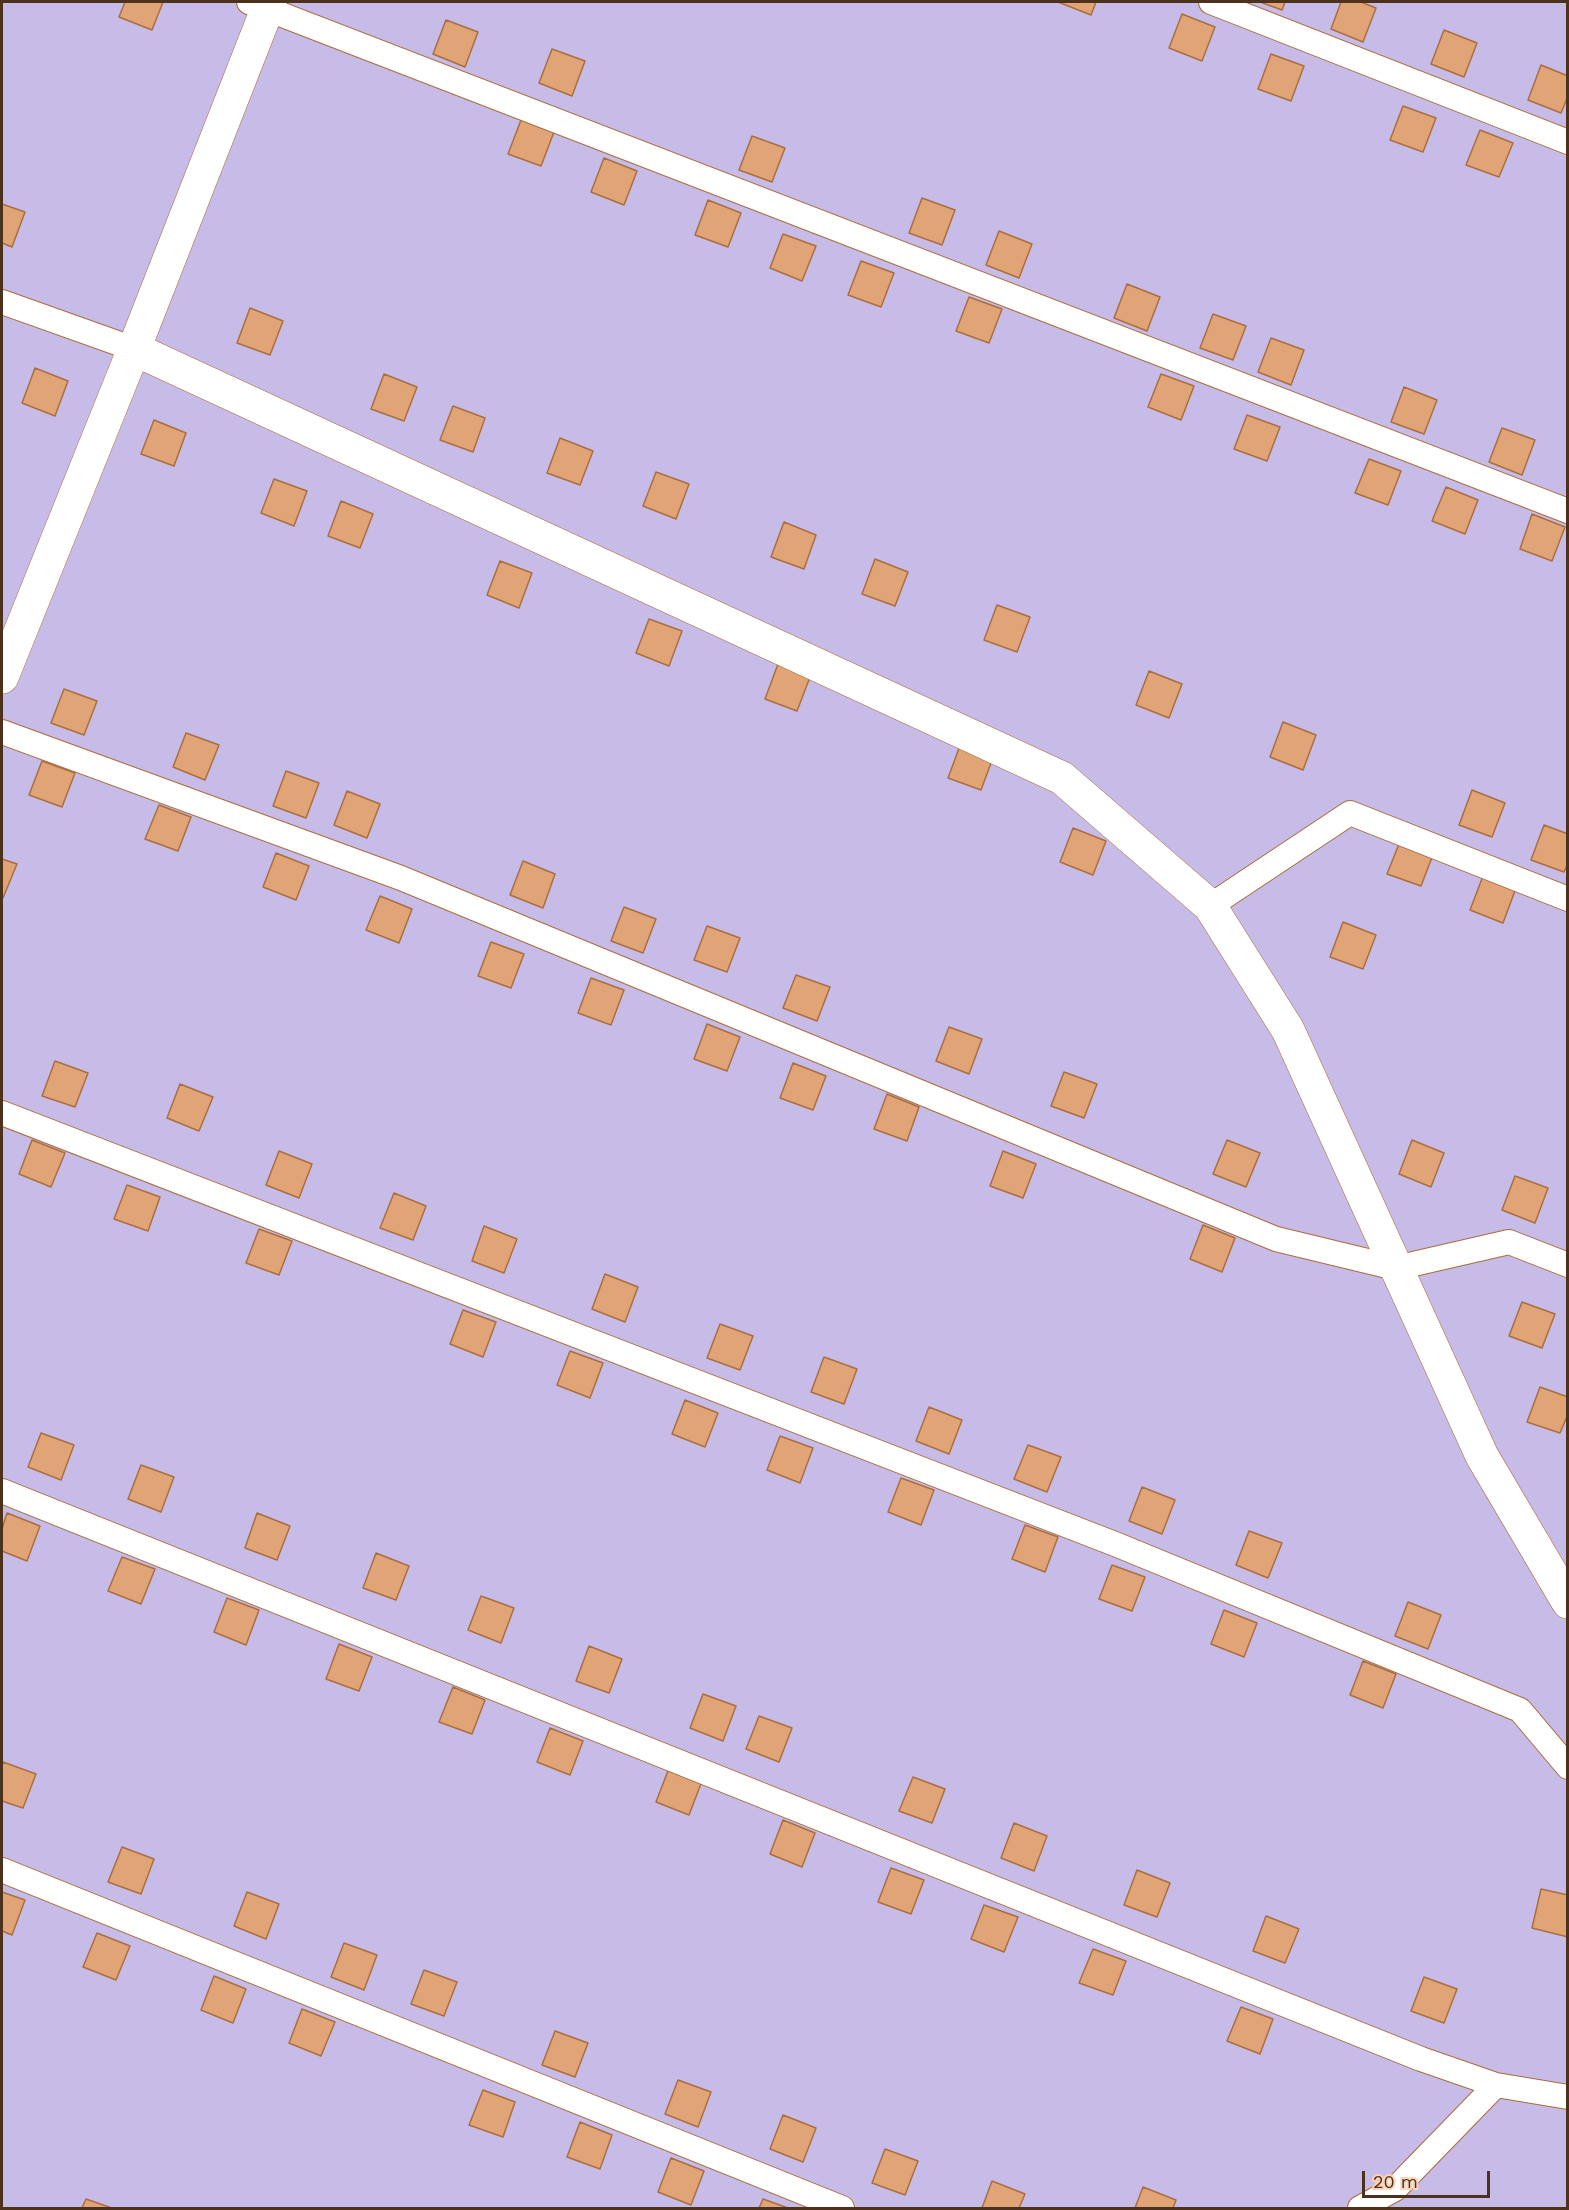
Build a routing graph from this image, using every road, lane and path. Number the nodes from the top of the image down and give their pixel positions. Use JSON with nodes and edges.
{"nodes":[{"id":1,"x":1211,"y":2,"type":"edge"},
{"id":2,"x":262,"y":4,"type":"edge"},
{"id":3,"x":1568,"y":142,"type":"edge"},
{"id":4,"x":2,"y":302,"type":"edge"},
{"id":5,"x":134,"y":349,"type":"junction"},
{"id":6,"x":1568,"y":511,"type":"edge"},
{"id":7,"x":2,"y":677,"type":"edge"},
{"id":8,"x":2,"y":732,"type":"edge"},
{"id":9,"x":1568,"y":899,"type":"edge"},
{"id":10,"x":1210,"y":906,"type":"junction"},
{"id":11,"x":2,"y":1113,"type":"edge"},
{"id":12,"x":1568,"y":1265,"type":"edge"},
{"id":13,"x":1396,"y":1268,"type":"junction"},
{"id":14,"x":2,"y":1491,"type":"edge"},
{"id":15,"x":1568,"y":1602,"type":"edge"},
{"id":16,"x":1568,"y":1767,"type":"edge"},
{"id":17,"x":2,"y":1870,"type":"edge"},
{"id":18,"x":1496,"y":2085,"type":"junction"},
{"id":19,"x":1568,"y":2097,"type":"edge"},
{"id":20,"x":842,"y":2208,"type":"edge"},
{"id":21,"x":1360,"y":2208,"type":"edge"}],
"edges":[{"from":1,"to":3,"type":"lane"},
{"from":2,"to":5,"type":"street"},
{"from":2,"to":6,"type":"lane"},
{"from":4,"to":5,"type":"lane"},
{"from":5,"to":7,"type":"street"},
{"from":5,"to":10,"type":"street"},
{"from":8,"to":13,"type":"lane"},
{"from":9,"to":10,"type":"lane"},
{"from":10,"to":13,"type":"street"},
{"from":11,"to":16,"type":"lane"},
{"from":12,"to":13,"type":"lane"},
{"from":13,"to":15,"type":"street"},
{"from":14,"to":18,"type":"lane"},
{"from":17,"to":20,"type":"lane"},
{"from":18,"to":19,"type":"lane"},
{"from":18,"to":21,"type":"lane"}]}
